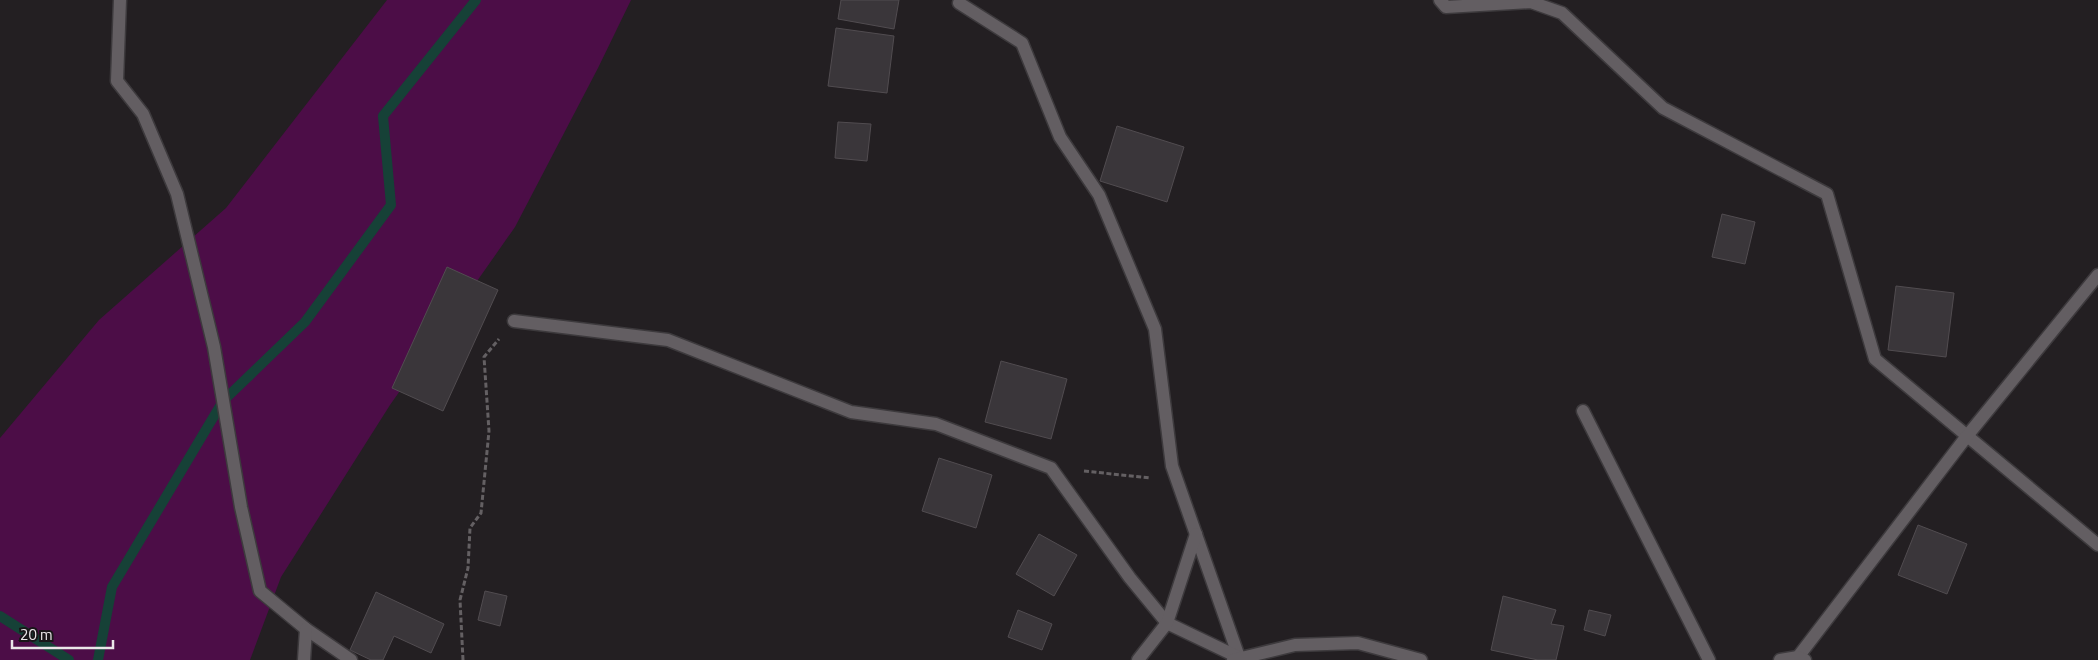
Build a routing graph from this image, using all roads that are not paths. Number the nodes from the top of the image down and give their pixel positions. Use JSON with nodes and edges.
{"nodes":[{"id":1,"x":120,"y":0,"type":"edge"},
{"id":2,"x":1440,"y":0,"type":"edge"},
{"id":3,"x":959,"y":3,"type":"dead end"},
{"id":4,"x":2098,"y":275,"type":"edge"},
{"id":5,"x":514,"y":321,"type":"road end"},
{"id":6,"x":1583,"y":411,"type":"dead end"},
{"id":7,"x":1967,"y":436,"type":"junction"},
{"id":8,"x":1196,"y":534,"type":"junction"},
{"id":9,"x":2098,"y":545,"type":"edge"},
{"id":10,"x":1167,"y":623,"type":"junction"},
{"id":11,"x":306,"y":630,"type":"junction"},
{"id":12,"x":1237,"y":659,"type":"edge"},
{"id":13,"x":1801,"y":659,"type":"edge"},
{"id":14,"x":304,"y":660,"type":"edge"},
{"id":15,"x":351,"y":660,"type":"edge"},
{"id":16,"x":1138,"y":660,"type":"edge"},
{"id":17,"x":1421,"y":660,"type":"edge"},
{"id":18,"x":1708,"y":660,"type":"edge"},
{"id":19,"x":1780,"y":660,"type":"edge"}],
"edges":[{"from":1,"to":11,"type":"street"},
{"from":2,"to":7,"type":"street"},
{"from":3,"to":8,"type":"street"},
{"from":4,"to":7,"type":"street"},
{"from":5,"to":10,"type":"street"},
{"from":6,"to":18,"type":"street"},
{"from":7,"to":9,"type":"street"},
{"from":7,"to":13,"type":"street"},
{"from":8,"to":10,"type":"street"},
{"from":8,"to":12,"type":"street"},
{"from":10,"to":12,"type":"street"},
{"from":10,"to":16,"type":"street"},
{"from":11,"to":14,"type":"street"},
{"from":11,"to":15,"type":"street"},
{"from":12,"to":17,"type":"street"},
{"from":13,"to":19,"type":"street"}]}
